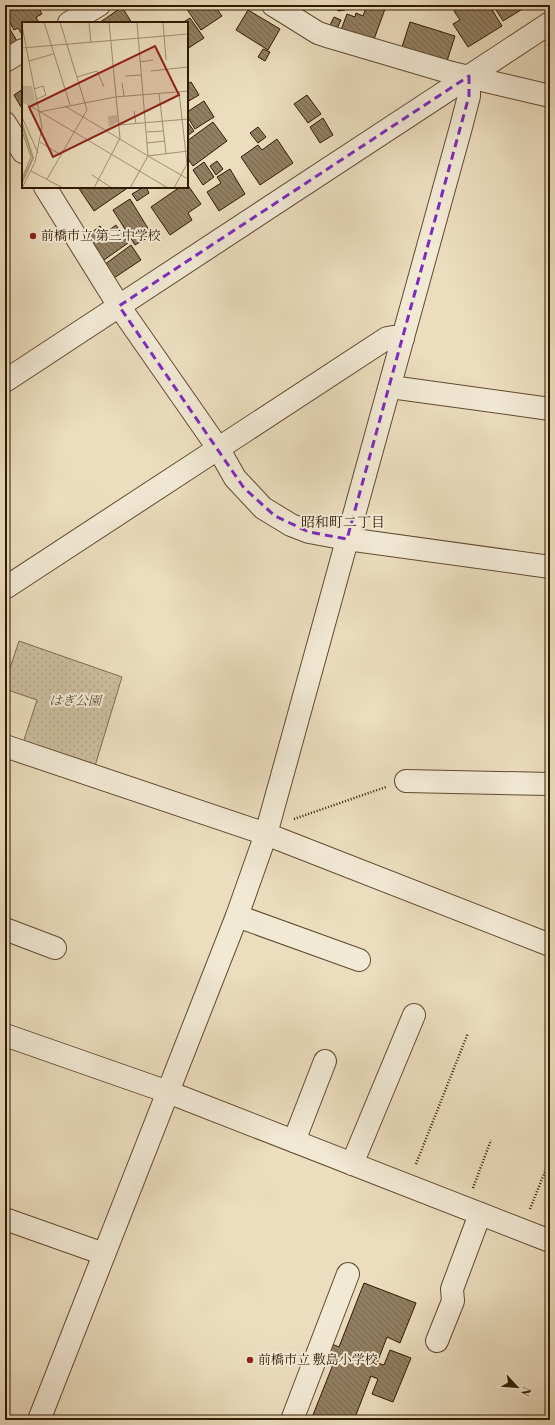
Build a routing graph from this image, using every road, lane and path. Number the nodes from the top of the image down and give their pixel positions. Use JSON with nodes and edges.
{"nodes":[{"id":1,"x":99,"y":5,"type":"edge"},
{"id":2,"x":273,"y":5,"type":"edge"},
{"id":3,"x":71,"y":22,"type":"edge"},
{"id":4,"x":550,"y":23,"type":"edge"},
{"id":5,"x":22,"y":51,"type":"edge"},
{"id":6,"x":5,"y":61,"type":"edge"},
{"id":7,"x":469,"y":76,"type":"junction"},
{"id":8,"x":550,"y":96,"type":"edge"},
{"id":9,"x":5,"y":123,"type":"edge"},
{"id":10,"x":22,"y":150,"type":"edge"},
{"id":11,"x":46,"y":188,"type":"edge"},
{"id":12,"x":119,"y":306,"type":"junction"},
{"id":13,"x":403,"y":338,"type":"junction"},
{"id":14,"x":5,"y":380,"type":"edge"},
{"id":15,"x":391,"y":385,"type":"junction"},
{"id":16,"x":550,"y":409,"type":"edge"},
{"id":17,"x":218,"y":448,"type":"junction"},
{"id":18,"x":348,"y":539,"type":"junction"},
{"id":19,"x":550,"y":567,"type":"edge"},
{"id":20,"x":5,"y":588,"type":"edge"},
{"id":21,"x":5,"y":746,"type":"edge"},
{"id":22,"x":406,"y":781,"type":"joint"},
{"id":23,"x":550,"y":784,"type":"edge"},
{"id":24,"x":266,"y":834,"type":"junction"},
{"id":25,"x":237,"y":916,"type":"junction"},
{"id":26,"x":5,"y":929,"type":"edge"},
{"id":27,"x":550,"y":945,"type":"edge"},
{"id":28,"x":55,"y":948,"type":"dead end"},
{"id":29,"x":359,"y":960,"type":"dead end"},
{"id":30,"x":414,"y":1014,"type":"dead end"},
{"id":31,"x":468,"y":1033,"type":"dead end"},
{"id":32,"x":5,"y":1034,"type":"edge"},
{"id":33,"x":325,"y":1061,"type":"dead end"},
{"id":34,"x":168,"y":1092,"type":"junction"},
{"id":35,"x":492,"y":1140,"type":"dead end"},
{"id":36,"x":294,"y":1141,"type":"junction"},
{"id":37,"x":550,"y":1159,"type":"edge"},
{"id":38,"x":352,"y":1164,"type":"junction"},
{"id":39,"x":407,"y":1185,"type":"junction"},
{"id":40,"x":472,"y":1210,"type":"junction"},
{"id":41,"x":5,"y":1219,"type":"edge"},
{"id":42,"x":522,"y":1230,"type":"junction"},
{"id":43,"x":550,"y":1241,"type":"edge"},
{"id":44,"x":104,"y":1254,"type":"junction"},
{"id":45,"x":348,"y":1274,"type":"dead end"},
{"id":46,"x":437,"y":1341,"type":"dead end"},
{"id":47,"x":39,"y":1420,"type":"edge"},
{"id":48,"x":292,"y":1420,"type":"edge"}],
"edges":[{"from":1,"to":3,"type":"street"},
{"from":2,"to":7,"type":"street"},
{"from":4,"to":7,"type":"street"},
{"from":5,"to":6,"type":"street"},
{"from":7,"to":8,"type":"street"},
{"from":7,"to":12,"type":"street"},
{"from":7,"to":13,"type":"street"},
{"from":9,"to":10,"type":"street"},
{"from":11,"to":12,"type":"street"},
{"from":12,"to":14,"type":"street"},
{"from":12,"to":17,"type":"street"},
{"from":13,"to":15,"type":"street"},
{"from":13,"to":17,"type":"street"},
{"from":15,"to":16,"type":"street"},
{"from":15,"to":18,"type":"street"},
{"from":17,"to":18,"type":"street"},
{"from":17,"to":20,"type":"street"},
{"from":18,"to":19,"type":"street"},
{"from":18,"to":24,"type":"street"},
{"from":21,"to":24,"type":"street"},
{"from":22,"to":23,"type":"street"},
{"from":22,"to":24,"type":"path"},
{"from":24,"to":25,"type":"street"},
{"from":24,"to":27,"type":"street"},
{"from":25,"to":29,"type":"street"},
{"from":25,"to":34,"type":"street"},
{"from":26,"to":28,"type":"street"},
{"from":30,"to":38,"type":"street"},
{"from":31,"to":39,"type":"path"},
{"from":32,"to":34,"type":"street"},
{"from":33,"to":36,"type":"street"},
{"from":34,"to":36,"type":"street"},
{"from":34,"to":44,"type":"street"},
{"from":35,"to":40,"type":"path"},
{"from":36,"to":38,"type":"street"},
{"from":37,"to":42,"type":"path"},
{"from":38,"to":39,"type":"street"},
{"from":39,"to":40,"type":"street"},
{"from":40,"to":42,"type":"street"},
{"from":40,"to":46,"type":"street"},
{"from":41,"to":44,"type":"street"},
{"from":42,"to":43,"type":"street"},
{"from":44,"to":47,"type":"street"},
{"from":45,"to":48,"type":"street"}]}
